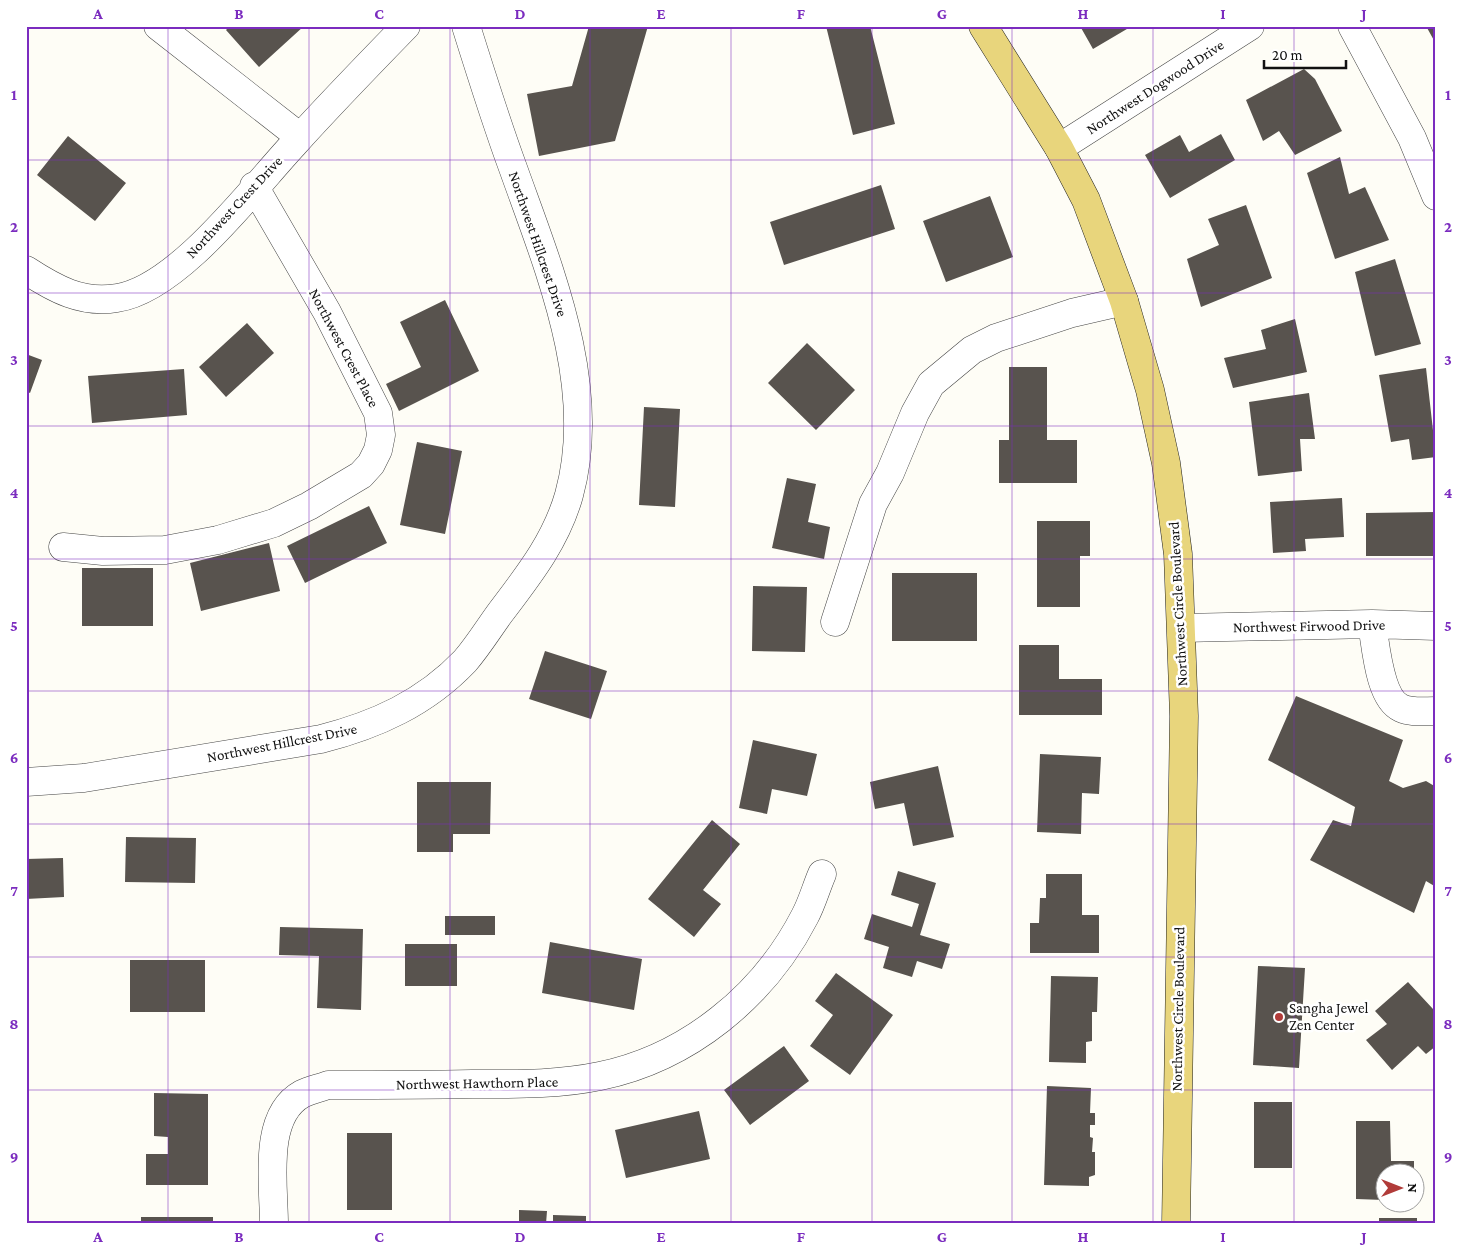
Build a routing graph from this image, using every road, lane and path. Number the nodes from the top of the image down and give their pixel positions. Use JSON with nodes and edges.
{"nodes":[{"id":1,"x":158,"y":26,"type":"edge"},
{"id":2,"x":406,"y":26,"type":"edge"},
{"id":3,"x":466,"y":26,"type":"edge"},
{"id":4,"x":982,"y":26,"type":"edge"},
{"id":5,"x":1250,"y":26,"type":"edge"},
{"id":6,"x":1352,"y":26,"type":"edge"},
{"id":7,"x":300,"y":137,"type":"junction"},
{"id":8,"x":1059,"y":148,"type":"junction"},
{"id":9,"x":254,"y":186,"type":"junction"},
{"id":10,"x":1436,"y":196,"type":"edge"},
{"id":11,"x":26,"y":270,"type":"edge"},
{"id":12,"x":1124,"y":301,"type":"junction"},
{"id":13,"x":63,"y":547,"type":"dead end"},
{"id":14,"x":836,"y":622,"type":"dead end"},
{"id":15,"x":1372,"y":624,"type":"junction"},
{"id":16,"x":1436,"y":626,"type":"edge"},
{"id":17,"x":1182,"y":628,"type":"junction"},
{"id":18,"x":1436,"y":712,"type":"edge"},
{"id":19,"x":26,"y":782,"type":"edge"},
{"id":20,"x":822,"y":874,"type":"dead end"},
{"id":21,"x":274,"y":1224,"type":"edge"},
{"id":22,"x":1176,"y":1224,"type":"edge"}],
"edges":[{"from":1,"to":7,"type":"street"},
{"from":2,"to":7,"type":"street","name":"Northwest Crest Drive"},
{"from":3,"to":19,"type":"street","name":"Northwest Hillcrest Drive"},
{"from":4,"to":8,"type":"main road","name":"Northwest Circle Boulevard"},
{"from":5,"to":8,"type":"street","name":"Northwest Dogwood Drive"},
{"from":6,"to":10,"type":"street"},
{"from":7,"to":9,"type":"street","name":"Northwest Crest Drive"},
{"from":8,"to":12,"type":"main road","name":"Northwest Circle Boulevard"},
{"from":9,"to":11,"type":"street","name":"Northwest Crest Drive"},
{"from":9,"to":13,"type":"street","name":"Northwest Crest Place"},
{"from":12,"to":14,"type":"street"},
{"from":12,"to":17,"type":"main road","name":"Northwest Circle Boulevard"},
{"from":15,"to":16,"type":"street","name":"Northwest Firwood Drive"},
{"from":15,"to":17,"type":"street","name":"Northwest Firwood Drive"},
{"from":15,"to":18,"type":"street"},
{"from":17,"to":22,"type":"main road","name":"Northwest Circle Boulevard"},
{"from":20,"to":21,"type":"street","name":"Northwest Hawthorn Place"}]}
